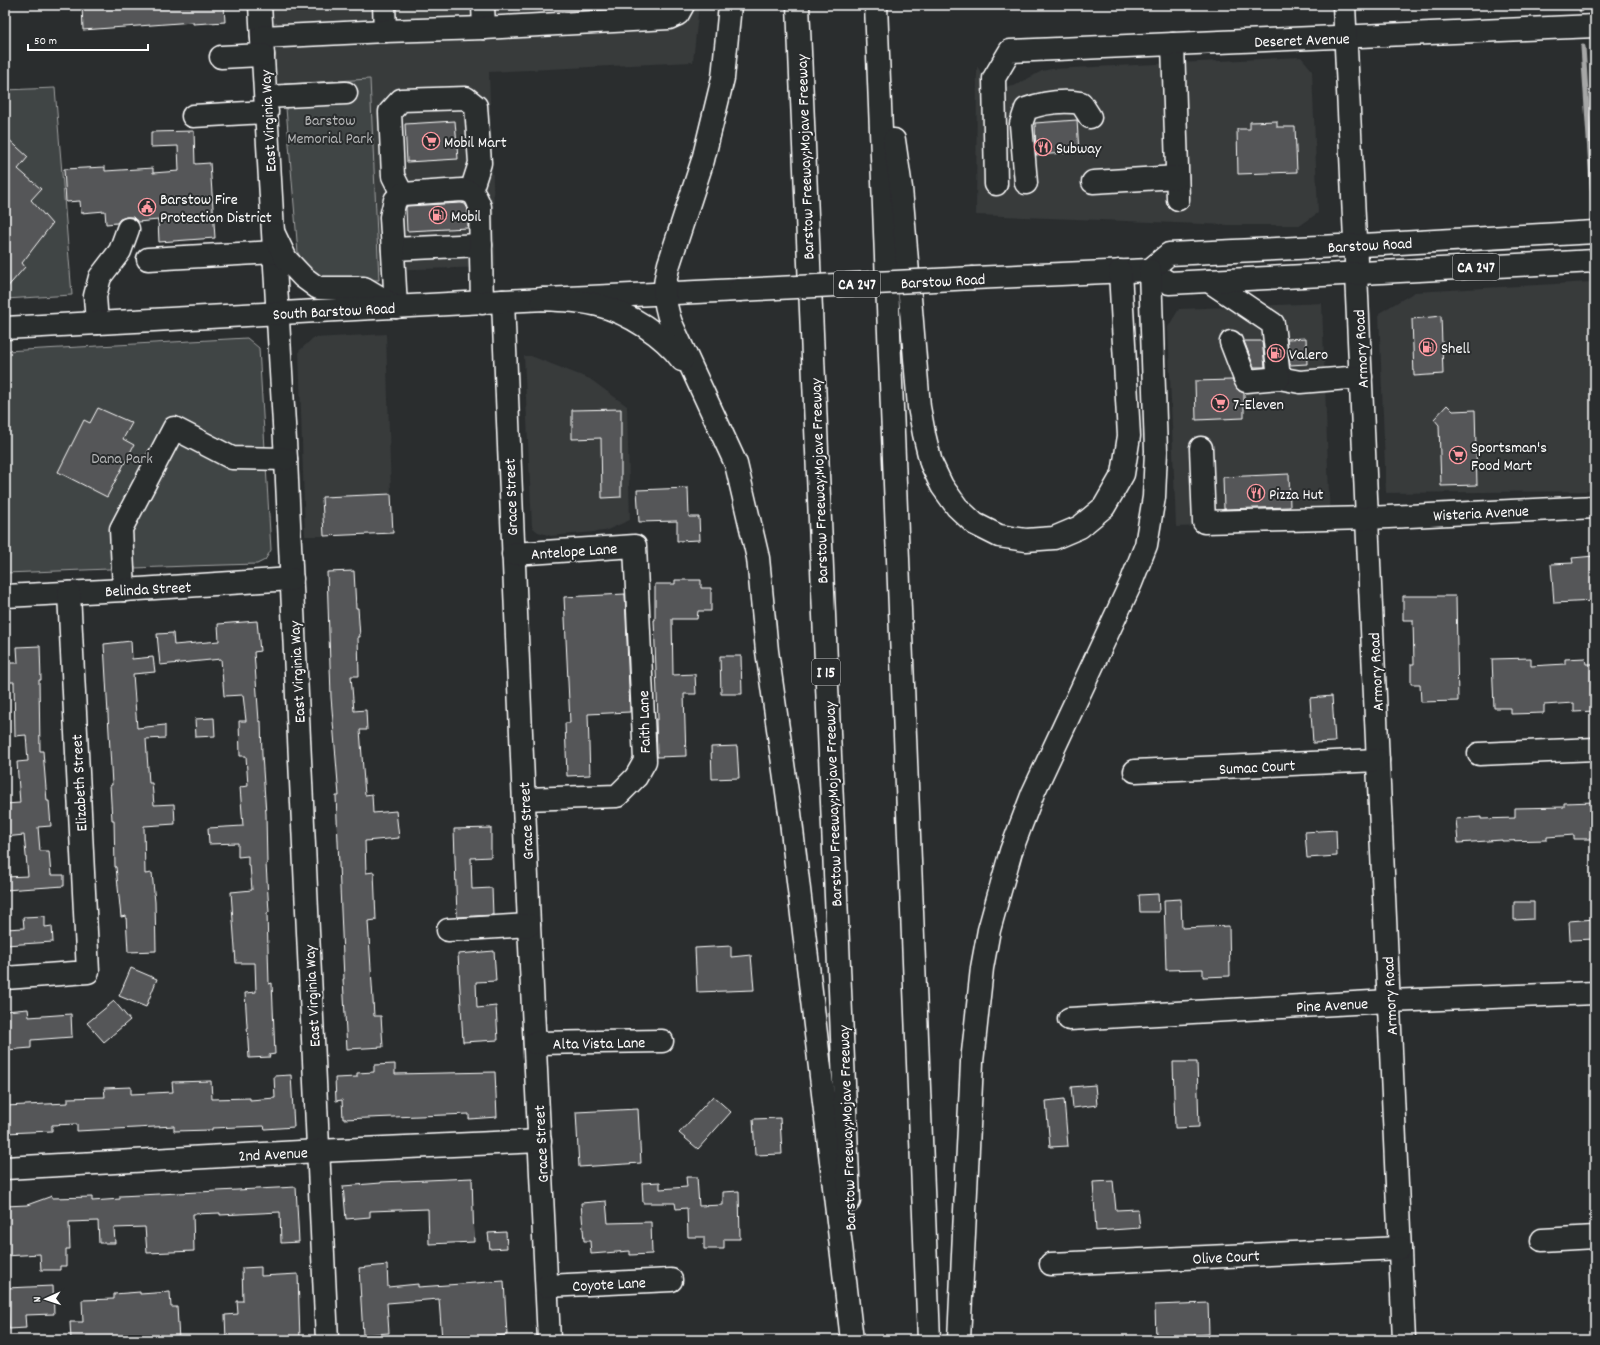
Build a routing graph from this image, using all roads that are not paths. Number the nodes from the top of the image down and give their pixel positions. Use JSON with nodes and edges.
{"nodes":[{"id":1,"x":260,"y":5,"type":"edge"},
{"id":2,"x":384,"y":5,"type":"edge"},
{"id":3,"x":483,"y":5,"type":"edge"},
{"id":4,"x":683,"y":5,"type":"edge"},
{"id":5,"x":730,"y":5,"type":"edge"},
{"id":6,"x":798,"y":5,"type":"edge"},
{"id":7,"x":876,"y":5,"type":"edge"},
{"id":8,"x":1344,"y":5,"type":"edge"},
{"id":9,"x":1595,"y":26,"type":"edge"},
{"id":10,"x":484,"y":28,"type":"junction"},
{"id":11,"x":385,"y":30,"type":"junction"},
{"id":12,"x":1346,"y":37,"type":"junction"},
{"id":13,"x":1173,"y":44,"type":"junction"},
{"id":14,"x":263,"y":46,"type":"junction"},
{"id":15,"x":221,"y":56,"type":"dead end"},
{"id":16,"x":346,"y":93,"type":"dead end"},
{"id":17,"x":266,"y":104,"type":"junction"},
{"id":18,"x":193,"y":116,"type":"dead end"},
{"id":19,"x":1090,"y":117,"type":"dead end"},
{"id":20,"x":1177,"y":177,"type":"junction"},
{"id":21,"x":1093,"y":182,"type":"dead end"},
{"id":22,"x":1026,"y":183,"type":"dead end"},
{"id":23,"x":996,"y":184,"type":"dead end"},
{"id":24,"x":471,"y":192,"type":"junction"},
{"id":25,"x":402,"y":194,"type":"junction"},
{"id":26,"x":1178,"y":199,"type":"dead end"},
{"id":27,"x":128,"y":230,"type":"dead end"},
{"id":28,"x":1595,"y":232,"type":"edge"},
{"id":29,"x":274,"y":243,"type":"junction"},
{"id":30,"x":481,"y":245,"type":"junction"},
{"id":31,"x":1355,"y":246,"type":"junction"},
{"id":32,"x":393,"y":249,"type":"junction"},
{"id":33,"x":148,"y":259,"type":"dead end"},
{"id":34,"x":1595,"y":261,"type":"edge"},
{"id":35,"x":1150,"y":270,"type":"junction"},
{"id":36,"x":1120,"y":271,"type":"junction"},
{"id":37,"x":1356,"y":274,"type":"junction"},
{"id":38,"x":1209,"y":281,"type":"junction"},
{"id":39,"x":664,"y":294,"type":"junction"},
{"id":40,"x":542,"y":299,"type":"junction"},
{"id":41,"x":493,"y":302,"type":"junction"},
{"id":42,"x":396,"y":307,"type":"junction"},
{"id":43,"x":278,"y":313,"type":"junction"},
{"id":44,"x":97,"y":323,"type":"junction"},
{"id":45,"x":5,"y":328,"type":"edge"},
{"id":46,"x":1231,"y":342,"type":"dead end"},
{"id":47,"x":1361,"y":377,"type":"junction"},
{"id":48,"x":696,"y":378,"type":"junction"},
{"id":49,"x":1279,"y":378,"type":"junction"},
{"id":50,"x":1201,"y":448,"type":"dead end"},
{"id":51,"x":286,"y":459,"type":"junction"},
{"id":52,"x":1595,"y":507,"type":"edge"},
{"id":53,"x":1368,"y":518,"type":"junction"},
{"id":54,"x":635,"y":546,"type":"joint"},
{"id":55,"x":513,"y":554,"type":"junction"},
{"id":56,"x":292,"y":579,"type":"junction"},
{"id":57,"x":124,"y":590,"type":"junction"},
{"id":58,"x":69,"y":593,"type":"junction"},
{"id":59,"x":5,"y":596,"type":"edge"},
{"id":60,"x":1595,"y":750,"type":"edge"},
{"id":61,"x":1479,"y":754,"type":"dead end"},
{"id":62,"x":1378,"y":760,"type":"junction"},
{"id":63,"x":1135,"y":771,"type":"dead end"},
{"id":64,"x":524,"y":799,"type":"junction"},
{"id":65,"x":529,"y":925,"type":"junction"},
{"id":66,"x":448,"y":930,"type":"dead end"},
{"id":67,"x":5,"y":978,"type":"edge"},
{"id":68,"x":1595,"y":993,"type":"edge"},
{"id":69,"x":1389,"y":1001,"type":"junction"},
{"id":70,"x":1068,"y":1019,"type":"dead end"},
{"id":71,"x":662,"y":1041,"type":"dead end"},
{"id":72,"x":535,"y":1043,"type":"junction"},
{"id":73,"x":540,"y":1141,"type":"junction"},
{"id":74,"x":318,"y":1151,"type":"junction"},
{"id":75,"x":5,"y":1168,"type":"edge"},
{"id":76,"x":1595,"y":1237,"type":"edge"},
{"id":77,"x":1542,"y":1240,"type":"dead end"},
{"id":78,"x":1400,"y":1248,"type":"junction"},
{"id":79,"x":1051,"y":1264,"type":"dead end"},
{"id":80,"x":671,"y":1280,"type":"dead end"},
{"id":81,"x":547,"y":1286,"type":"junction"},
{"id":82,"x":327,"y":1340,"type":"edge"},
{"id":83,"x":549,"y":1340,"type":"edge"},
{"id":84,"x":854,"y":1340,"type":"edge"},
{"id":85,"x":929,"y":1340,"type":"edge"},
{"id":86,"x":959,"y":1340,"type":"edge"},
{"id":87,"x":1404,"y":1340,"type":"edge"}],
"edges":[{"from":1,"to":14,"type":"main road","name":"East Virginia Way"},
{"from":2,"to":11,"type":"main road"},
{"from":3,"to":10,"type":"main road"},
{"from":4,"to":10,"type":"main road"},
{"from":5,"to":39,"type":"main road"},
{"from":6,"to":84,"type":"main road","name":"Barstow Freeway;Mojave Freeway","number":"I 15"},
{"from":7,"to":36,"type":"main road"},
{"from":7,"to":85,"type":"main road"},
{"from":8,"to":12,"type":"main road","name":"Armory Road"},
{"from":9,"to":12,"type":"main road","name":"Deseret Avenue"},
{"from":10,"to":11,"type":"main road"},
{"from":11,"to":14,"type":"main road"},
{"from":12,"to":13,"type":"main road","name":"Deseret Avenue"},
{"from":12,"to":31,"type":"main road","name":"Armory Road"},
{"from":13,"to":20,"type":"main road"},
{"from":13,"to":23,"type":"main road","name":"Deseret Avenue"},
{"from":14,"to":15,"type":"main road"},
{"from":14,"to":17,"type":"main road","name":"East Virginia Way"},
{"from":16,"to":17,"type":"main road"},
{"from":17,"to":18,"type":"main road"},
{"from":17,"to":29,"type":"main road","name":"East Virginia Way"},
{"from":19,"to":22,"type":"main road"},
{"from":20,"to":21,"type":"main road"},
{"from":20,"to":26,"type":"main road"},
{"from":24,"to":25,"type":"main road"},
{"from":24,"to":25,"type":"main road"},
{"from":24,"to":30,"type":"main road","name":"Grace Street"},
{"from":25,"to":32,"type":"main road"},
{"from":27,"to":44,"type":"main road"},
{"from":28,"to":31,"type":"main road","name":"Barstow Road","number":"CA 247"},
{"from":29,"to":33,"type":"main road"},
{"from":29,"to":42,"type":"main road"},
{"from":29,"to":43,"type":"main road","name":"East Virginia Way"},
{"from":30,"to":32,"type":"main road"},
{"from":30,"to":41,"type":"main road","name":"Grace Street"},
{"from":31,"to":35,"type":"main road","name":"Barstow Road","number":"CA 247"},
{"from":31,"to":37,"type":"main road","name":"Armory Road"},
{"from":32,"to":42,"type":"main road"},
{"from":34,"to":37,"type":"main road","name":"Barstow Road","number":"CA 247"},
{"from":35,"to":36,"type":"main road","name":"Barstow Road","number":"CA 247"},
{"from":35,"to":38,"type":"main road","name":"Barstow Road","number":"CA 247"},
{"from":35,"to":86,"type":"main road"},
{"from":36,"to":39,"type":"main road","name":"Barstow Road","number":"CA 247","bridge":true},
{"from":37,"to":38,"type":"main road","name":"Barstow Road","number":"CA 247"},
{"from":37,"to":47,"type":"main road","name":"Armory Road"},
{"from":38,"to":49,"type":"main road"},
{"from":39,"to":40,"type":"main road","name":"South Barstow Road"},
{"from":39,"to":48,"type":"main road"},
{"from":40,"to":41,"type":"main road","name":"South Barstow Road"},
{"from":40,"to":48,"type":"main road"},
{"from":41,"to":42,"type":"main road","name":"South Barstow Road"},
{"from":41,"to":55,"type":"main road","name":"Grace Street"},
{"from":42,"to":43,"type":"main road","name":"South Barstow Road"},
{"from":43,"to":44,"type":"main road","name":"South Barstow Road"},
{"from":43,"to":51,"type":"main road","name":"East Virginia Way"},
{"from":44,"to":45,"type":"main road","name":"South Barstow Road"},
{"from":46,"to":49,"type":"main road"},
{"from":47,"to":49,"type":"main road"},
{"from":47,"to":53,"type":"main road","name":"Armory Road"},
{"from":48,"to":84,"type":"main road"},
{"from":50,"to":53,"type":"main road","name":"Wisteria Avenue"},
{"from":51,"to":56,"type":"main road","name":"East Virginia Way"},
{"from":51,"to":57,"type":"main road"},
{"from":52,"to":53,"type":"main road","name":"Wisteria Avenue"},
{"from":53,"to":62,"type":"main road","name":"Armory Road"},
{"from":54,"to":55,"type":"main road","name":"Antelope Lane"},
{"from":54,"to":64,"type":"main road","name":"Faith Lane"},
{"from":55,"to":64,"type":"main road","name":"Grace Street"},
{"from":56,"to":57,"type":"main road","name":"Belinda Street"},
{"from":56,"to":74,"type":"main road","name":"East Virginia Way"},
{"from":57,"to":58,"type":"main road","name":"Belinda Street"},
{"from":58,"to":59,"type":"main road","name":"Belinda Street"},
{"from":58,"to":67,"type":"main road","name":"Elizabeth Street"},
{"from":60,"to":61,"type":"main road"},
{"from":62,"to":63,"type":"main road","name":"Sumac Court"},
{"from":62,"to":69,"type":"main road","name":"Armory Road"},
{"from":64,"to":65,"type":"main road","name":"Grace Street"},
{"from":65,"to":66,"type":"main road"},
{"from":65,"to":72,"type":"main road","name":"Grace Street"},
{"from":68,"to":69,"type":"main road","name":"Pine Avenue"},
{"from":69,"to":70,"type":"main road","name":"Pine Avenue"},
{"from":69,"to":78,"type":"main road","name":"Armory Road"},
{"from":71,"to":72,"type":"main road","name":"Alta Vista Lane"},
{"from":72,"to":73,"type":"main road","name":"Grace Street"},
{"from":73,"to":74,"type":"main road","name":"2nd Avenue"},
{"from":73,"to":81,"type":"main road","name":"Grace Street"},
{"from":74,"to":75,"type":"main road","name":"2nd Avenue"},
{"from":74,"to":82,"type":"main road","name":"East Virginia Way"},
{"from":76,"to":77,"type":"main road"},
{"from":78,"to":79,"type":"main road","name":"Olive Court"},
{"from":78,"to":87,"type":"main road","name":"Armory Road"},
{"from":80,"to":81,"type":"main road","name":"Coyote Lane"},
{"from":81,"to":83,"type":"main road","name":"Grace Street"}]}
